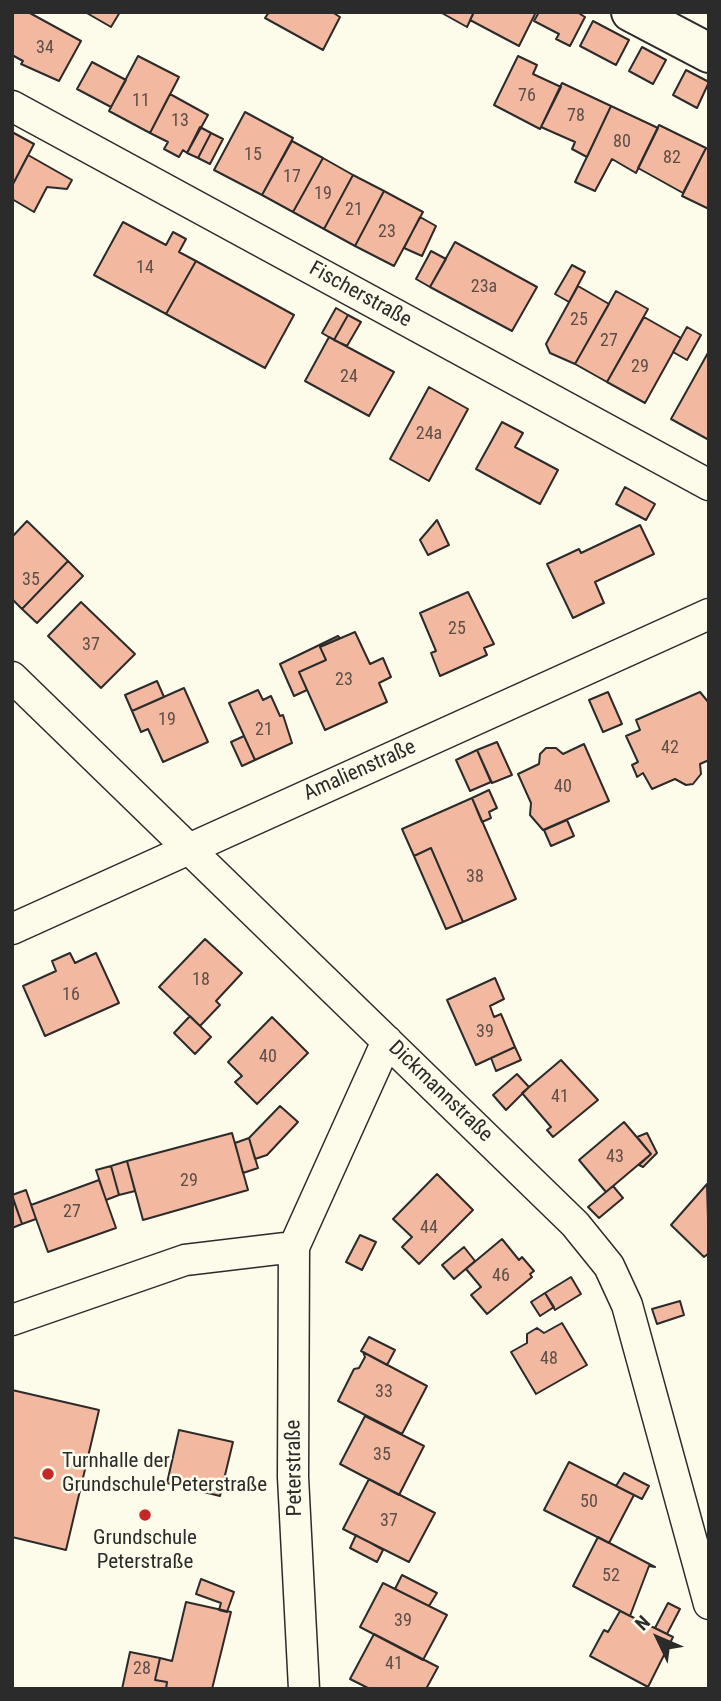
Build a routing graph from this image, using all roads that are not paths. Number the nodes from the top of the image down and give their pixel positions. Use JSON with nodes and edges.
{"nodes":[{"id":1,"x":631,"y":12,"type":"edge"},
{"id":2,"x":709,"y":53,"type":"edge"},
{"id":3,"x":12,"y":106,"type":"edge"},
{"id":4,"x":709,"y":485,"type":"edge"},
{"id":5,"x":709,"y":614,"type":"edge"},
{"id":6,"x":12,"y":677,"type":"edge"},
{"id":7,"x":188,"y":849,"type":"junction"},
{"id":8,"x":12,"y":929,"type":"edge"},
{"id":9,"x":387,"y":1041,"type":"junction"},
{"id":10,"x":294,"y":1247,"type":"junction"},
{"id":11,"x":12,"y":1320,"type":"edge"},
{"id":12,"x":709,"y":1604,"type":"edge"},
{"id":13,"x":304,"y":1689,"type":"edge"}],
"edges":[{"from":1,"to":2,"type":"street"},
{"from":3,"to":4,"type":"street","name":"Fischerstraße"},
{"from":5,"to":7,"type":"street","name":"Amalienstraße"},
{"from":6,"to":7,"type":"street","name":"Dickmannstraße"},
{"from":7,"to":8,"type":"street","name":"Amalienstraße"},
{"from":7,"to":9,"type":"street","name":"Dickmannstraße"},
{"from":9,"to":10,"type":"street","name":"Peterstraße"},
{"from":9,"to":12,"type":"street","name":"Dickmannstraße"},
{"from":10,"to":11,"type":"street"},
{"from":10,"to":13,"type":"street","name":"Peterstraße"}]}
